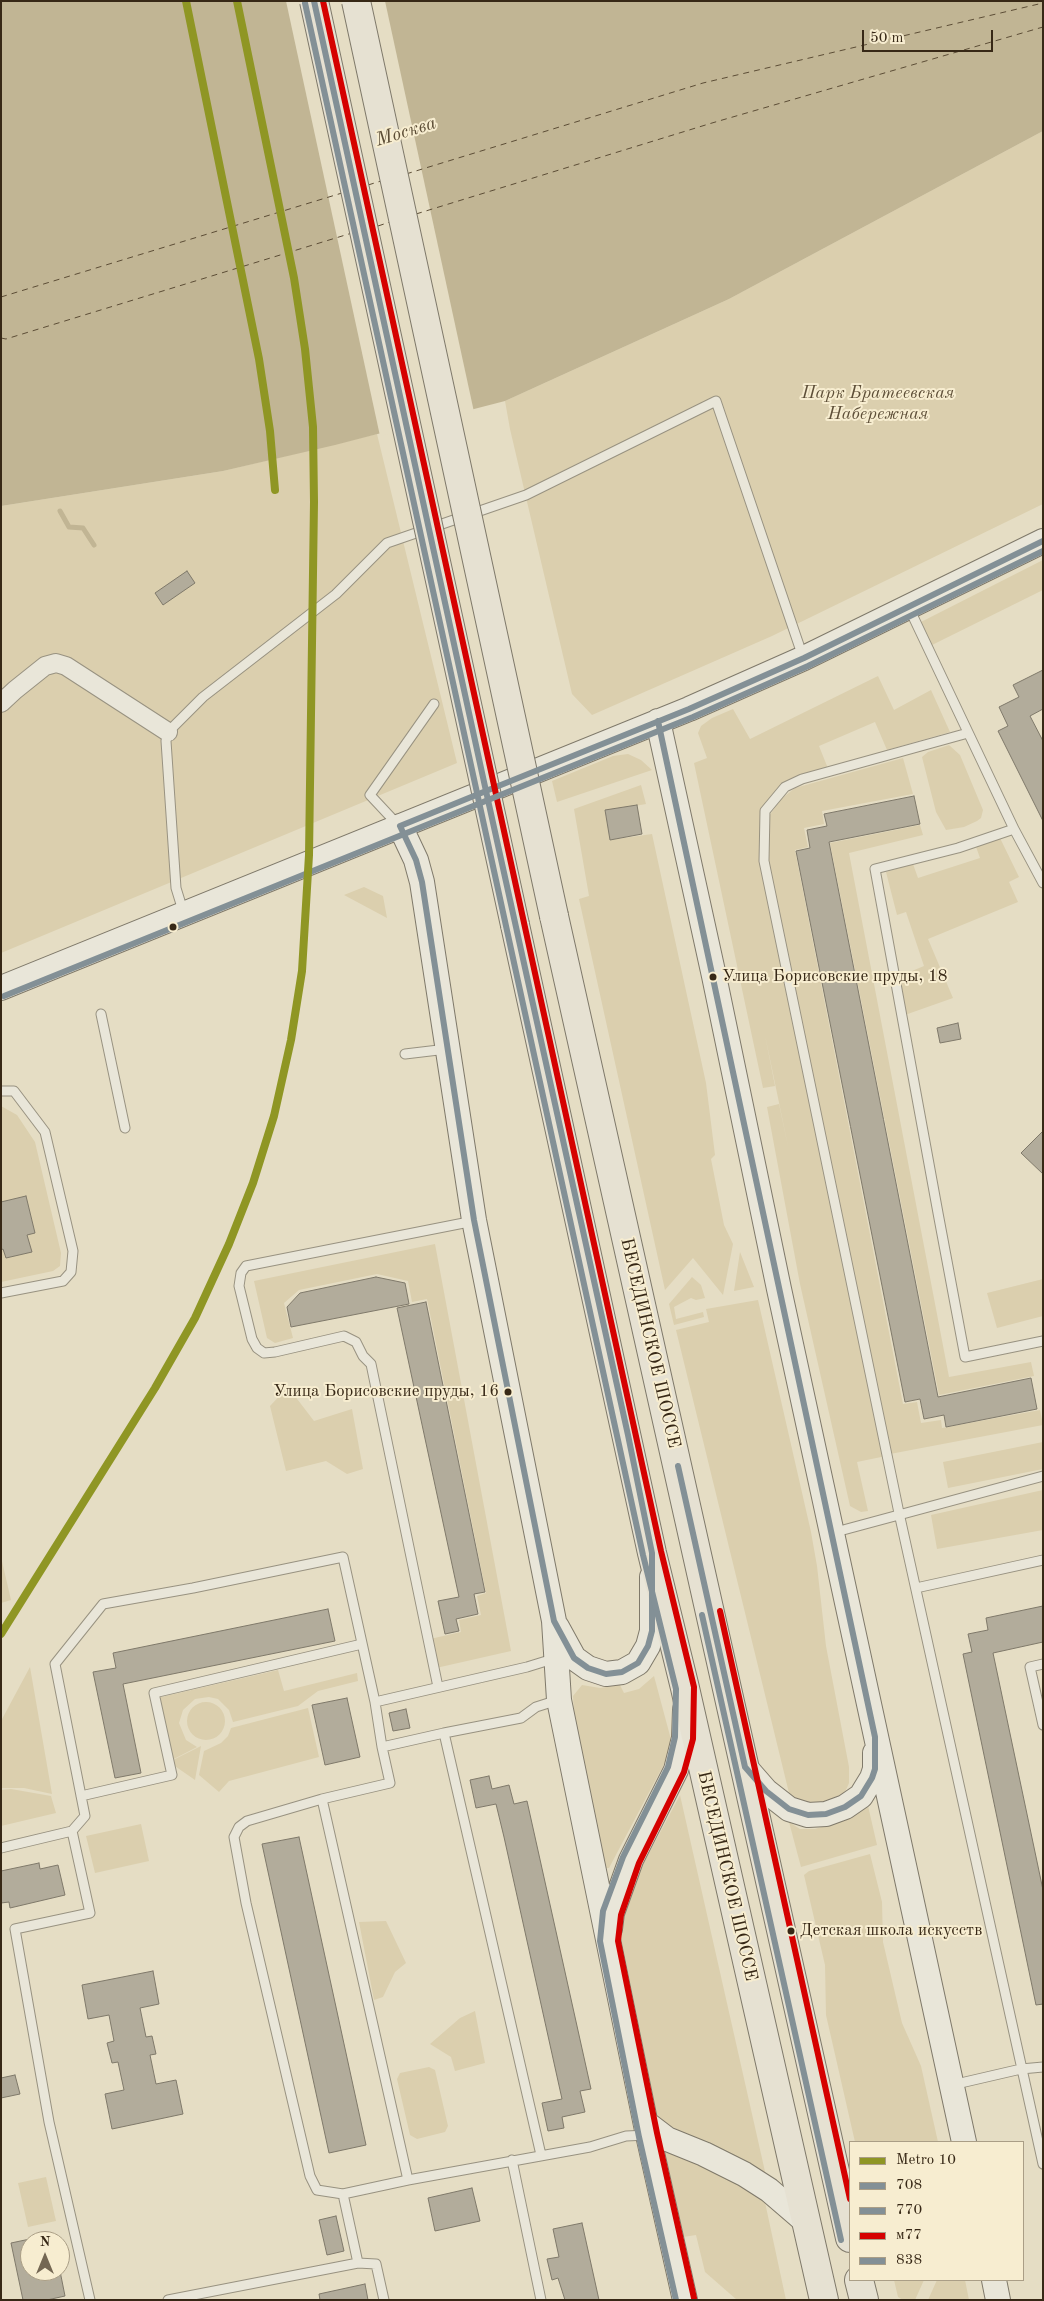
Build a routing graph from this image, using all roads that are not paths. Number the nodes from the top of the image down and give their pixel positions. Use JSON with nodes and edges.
{"nodes":[{"id":1,"x":314,"y":1,"type":"edge"},
{"id":2,"x":356,"y":1,"type":"edge"},
{"id":3,"x":1043,"y":541,"type":"edge"},
{"id":4,"x":909,"y":608,"type":"junction"},
{"id":5,"x":804,"y":658,"type":"junction"},
{"id":6,"x":1,"y":703,"type":"edge"},
{"id":7,"x":434,"y":704,"type":"dead end"},
{"id":8,"x":658,"y":721,"type":"junction"},
{"id":9,"x":168,"y":732,"type":"junction"},
{"id":10,"x":968,"y":732,"type":"junction"},
{"id":11,"x":400,"y":826,"type":"junction"},
{"id":12,"x":1014,"y":829,"type":"junction"},
{"id":13,"x":1043,"y":884,"type":"edge"},
{"id":14,"x":184,"y":914,"type":"junction"},
{"id":15,"x":1,"y":988,"type":"edge"},
{"id":16,"x":101,"y":1014,"type":"dead end"},
{"id":17,"x":448,"y":1049,"type":"junction"},
{"id":18,"x":405,"y":1054,"type":"dead end"},
{"id":19,"x":1,"y":1091,"type":"edge"},
{"id":20,"x":125,"y":1128,"type":"dead end"},
{"id":21,"x":474,"y":1220,"type":"junction"},
{"id":22,"x":1,"y":1293,"type":"edge"},
{"id":23,"x":1043,"y":1340,"type":"edge"},
{"id":24,"x":1043,"y":1476,"type":"edge"},
{"id":25,"x":899,"y":1513,"type":"junction"},
{"id":26,"x":831,"y":1533,"type":"junction"},
{"id":27,"x":652,"y":1553,"type":"junction"},
{"id":28,"x":1043,"y":1560,"type":"edge"},
{"id":29,"x":916,"y":1588,"type":"junction"},
{"id":30,"x":554,"y":1621,"type":"junction"},
{"id":31,"x":362,"y":1644,"type":"junction"},
{"id":32,"x":556,"y":1658,"type":"junction"},
{"id":33,"x":1043,"y":1664,"type":"edge"},
{"id":34,"x":438,"y":1687,"type":"junction"},
{"id":35,"x":685,"y":1688,"type":"junction"},
{"id":36,"x":559,"y":1700,"type":"junction"},
{"id":37,"x":375,"y":1702,"type":"junction"},
{"id":38,"x":1043,"y":1725,"type":"edge"},
{"id":39,"x":444,"y":1733,"type":"junction"},
{"id":40,"x":875,"y":1737,"type":"junction"},
{"id":41,"x":382,"y":1747,"type":"junction"},
{"id":42,"x":745,"y":1767,"type":"junction"},
{"id":43,"x":81,"y":1796,"type":"junction"},
{"id":44,"x":322,"y":1799,"type":"junction"},
{"id":45,"x":72,"y":1831,"type":"junction"},
{"id":46,"x":1,"y":1848,"type":"edge"},
{"id":47,"x":609,"y":1941,"type":"junction"},
{"id":48,"x":1043,"y":2067,"type":"edge"},
{"id":49,"x":1022,"y":2069,"type":"junction"},
{"id":50,"x":951,"y":2085,"type":"junction"},
{"id":51,"x":647,"y":2129,"type":"junction"},
{"id":52,"x":964,"y":2141,"type":"edge"},
{"id":53,"x":540,"y":2156,"type":"junction"},
{"id":54,"x":512,"y":2160,"type":"junction"},
{"id":55,"x":1043,"y":2164,"type":"edge"},
{"id":56,"x":408,"y":2180,"type":"junction"},
{"id":57,"x":343,"y":2194,"type":"junction"},
{"id":58,"x":805,"y":2221,"type":"junction"},
{"id":59,"x":849,"y":2234,"type":"edge"},
{"id":60,"x":358,"y":2263,"type":"junction"},
{"id":61,"x":859,"y":2281,"type":"edge"},
{"id":62,"x":994,"y":2281,"type":"edge"},
{"id":63,"x":90,"y":2300,"type":"edge"},
{"id":64,"x":168,"y":2300,"type":"edge"},
{"id":65,"x":384,"y":2300,"type":"edge"},
{"id":66,"x":541,"y":2300,"type":"edge"},
{"id":67,"x":685,"y":2300,"type":"edge"},
{"id":68,"x":824,"y":2300,"type":"edge"},
{"id":69,"x":864,"y":2300,"type":"edge"},
{"id":70,"x":998,"y":2300,"type":"edge"}],
"edges":[{"from":1,"to":27,"type":"main road","name":"БЕСЕДИНСКОЕ ШОССЕ","bridge":true},
{"from":2,"to":42,"type":"main road","name":"БЕСЕДИНСКОЕ ШОССЕ","bridge":true},
{"from":3,"to":4,"type":"main road"},
{"from":4,"to":5,"type":"main road"},
{"from":4,"to":10,"type":"lane"},
{"from":5,"to":8,"type":"main road"},
{"from":5,"to":9,"type":"lane"},
{"from":6,"to":9,"type":"street"},
{"from":7,"to":11,"type":"lane"},
{"from":8,"to":11,"type":"main road"},
{"from":8,"to":26,"type":"main road"},
{"from":9,"to":14,"type":"lane"},
{"from":10,"to":12,"type":"lane"},
{"from":10,"to":25,"type":"lane"},
{"from":11,"to":14,"type":"main road"},
{"from":11,"to":17,"type":"main road"},
{"from":12,"to":13,"type":"lane"},
{"from":12,"to":23,"type":"lane"},
{"from":14,"to":15,"type":"main road"},
{"from":16,"to":20,"type":"lane"},
{"from":17,"to":18,"type":"lane"},
{"from":17,"to":21,"type":"main road"},
{"from":19,"to":22,"type":"lane"},
{"from":21,"to":30,"type":"main road"},
{"from":21,"to":34,"type":"lane"},
{"from":24,"to":25,"type":"lane"},
{"from":25,"to":26,"type":"lane"},
{"from":25,"to":29,"type":"lane"},
{"from":26,"to":40,"type":"main road"},
{"from":27,"to":30,"type":"main road"},
{"from":27,"to":35,"type":"main road","name":"БЕСЕДИНСКОЕ ШОССЕ"},
{"from":28,"to":29,"type":"lane"},
{"from":29,"to":49,"type":"lane"},
{"from":30,"to":32,"type":"main road"},
{"from":31,"to":37,"type":"lane"},
{"from":31,"to":43,"type":"lane"},
{"from":31,"to":43,"type":"lane"},
{"from":32,"to":34,"type":"lane"},
{"from":32,"to":36,"type":"main road"},
{"from":33,"to":38,"type":"lane"},
{"from":34,"to":37,"type":"lane"},
{"from":35,"to":47,"type":"main road"},
{"from":35,"to":58,"type":"main road","name":"БЕСЕДИНСКОЕ ШОССЕ"},
{"from":36,"to":39,"type":"lane"},
{"from":36,"to":47,"type":"main road"},
{"from":37,"to":41,"type":"lane"},
{"from":39,"to":41,"type":"lane"},
{"from":39,"to":53,"type":"lane"},
{"from":40,"to":42,"type":"main road"},
{"from":40,"to":50,"type":"main road"},
{"from":41,"to":44,"type":"lane"},
{"from":42,"to":59,"type":"main road","name":"БЕСЕДИНСКОЕ ШОССЕ"},
{"from":43,"to":45,"type":"lane"},
{"from":44,"to":56,"type":"lane"},
{"from":44,"to":57,"type":"lane"},
{"from":45,"to":46,"type":"lane"},
{"from":45,"to":63,"type":"lane"},
{"from":47,"to":51,"type":"main road"},
{"from":48,"to":49,"type":"lane"},
{"from":49,"to":50,"type":"lane"},
{"from":49,"to":55,"type":"lane"},
{"from":50,"to":52,"type":"main road"},
{"from":51,"to":53,"type":"lane"},
{"from":51,"to":58,"type":"main road"},
{"from":51,"to":67,"type":"main road"},
{"from":53,"to":54,"type":"lane"},
{"from":54,"to":56,"type":"lane"},
{"from":54,"to":66,"type":"lane"},
{"from":56,"to":57,"type":"lane"},
{"from":57,"to":60,"type":"lane"},
{"from":58,"to":68,"type":"main road","name":"БЕСЕДИНСКОЕ ШОССЕ"},
{"from":60,"to":64,"type":"lane"},
{"from":60,"to":65,"type":"lane"},
{"from":61,"to":69,"type":"main road"},
{"from":62,"to":70,"type":"main road"}]}
